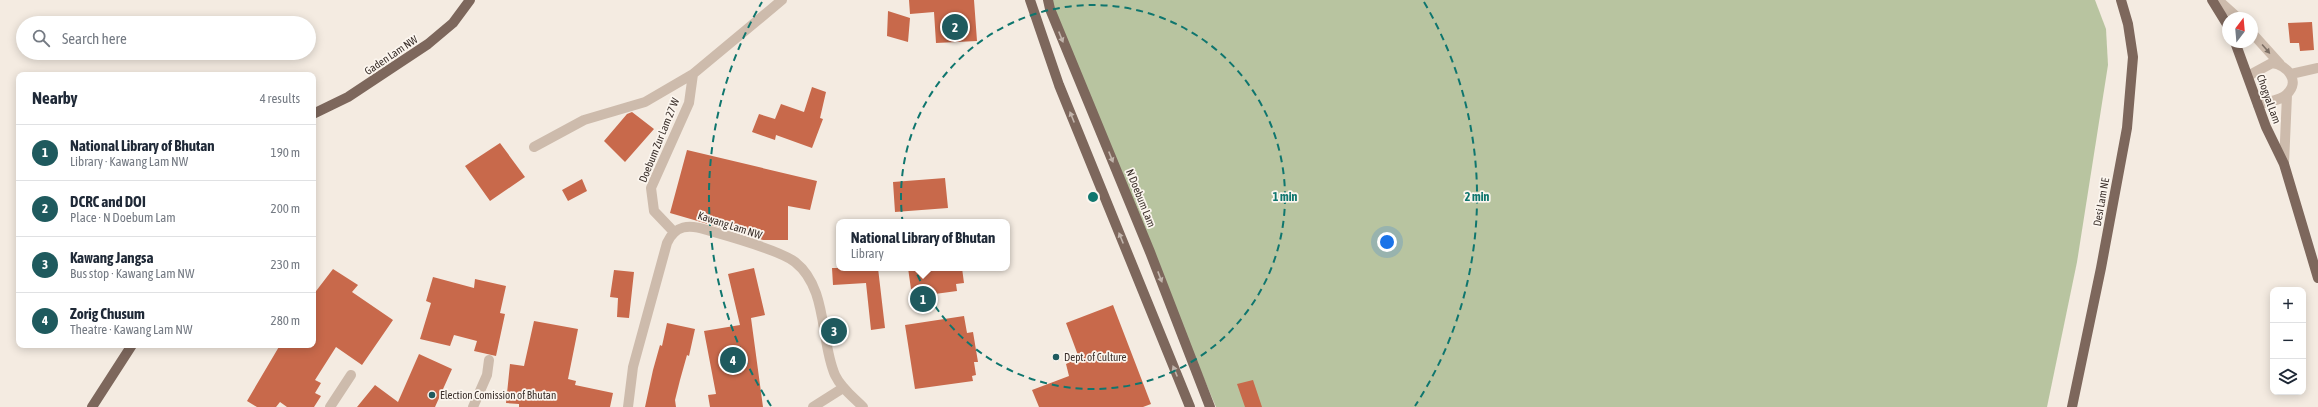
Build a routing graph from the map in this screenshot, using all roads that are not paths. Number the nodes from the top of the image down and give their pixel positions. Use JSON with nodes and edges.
{"nodes":[{"id":1,"x":470,"y":0,"type":"edge"},
{"id":2,"x":782,"y":0,"type":"edge"},
{"id":3,"x":1030,"y":0,"type":"edge"},
{"id":4,"x":1048,"y":0,"type":"edge"},
{"id":5,"x":2121,"y":0,"type":"edge"},
{"id":6,"x":2212,"y":0,"type":"edge"},
{"id":7,"x":2218,"y":0,"type":"edge"},
{"id":8,"x":2231,"y":12,"type":"edge"},
{"id":9,"x":2222,"y":16,"type":"edge"},
{"id":10,"x":2258,"y":40,"type":"edge"},
{"id":11,"x":2237,"y":48,"type":"edge"},
{"id":12,"x":2280,"y":64,"type":"junction"},
{"id":13,"x":2318,"y":68,"type":"edge"},
{"id":14,"x":693,"y":74,"type":"junction"},
{"id":15,"x":2291,"y":74,"type":"junction"},
{"id":16,"x":2248,"y":76,"type":"junction"},
{"id":17,"x":2287,"y":95,"type":"junction"},
{"id":18,"x":2258,"y":105,"type":"junction"},
{"id":19,"x":316,"y":112,"type":"edge"},
{"id":20,"x":534,"y":147,"type":"dead end"},
{"id":21,"x":2284,"y":164,"type":"junction"},
{"id":22,"x":674,"y":232,"type":"junction"},
{"id":23,"x":2318,"y":278,"type":"edge"},
{"id":24,"x":130,"y":348,"type":"edge"},
{"id":25,"x":489,"y":360,"type":"dead end"},
{"id":26,"x":351,"y":374,"type":"dead end"},
{"id":27,"x":843,"y":388,"type":"junction"},
{"id":28,"x":92,"y":407,"type":"edge"},
{"id":29,"x":330,"y":407,"type":"edge"},
{"id":30,"x":473,"y":407,"type":"edge"},
{"id":31,"x":628,"y":407,"type":"edge"},
{"id":32,"x":813,"y":407,"type":"edge"},
{"id":33,"x":863,"y":407,"type":"edge"},
{"id":34,"x":1190,"y":407,"type":"edge"},
{"id":35,"x":1210,"y":407,"type":"edge"},
{"id":36,"x":2072,"y":407,"type":"edge"}],
"edges":[{"from":1,"to":19,"type":"main road","name":"Gaden Lam NW"},
{"from":2,"to":14,"type":"street"},
{"from":34,"to":3,"type":"main road","one_way":true},
{"from":4,"to":35,"type":"main road","name":"N Doebum Lam","one_way":true},
{"from":5,"to":36,"type":"main road","name":"Desi Lam NE"},
{"from":6,"to":9,"type":"main road"},
{"from":7,"to":8,"type":"street"},
{"from":10,"to":12,"type":"street","name":"Chogyal Lam","one_way":true},
{"from":11,"to":16,"type":"main road","name":"Chogyal Lam"},
{"from":12,"to":15,"type":"street"},
{"from":12,"to":16,"type":"street"},
{"from":13,"to":15,"type":"street"},
{"from":14,"to":20,"type":"street"},
{"from":14,"to":22,"type":"street","name":"Doebum Zur Lam 27 W"},
{"from":15,"to":17,"type":"street"},
{"from":16,"to":18,"type":"main road","name":"Chogyal Lam"},
{"from":17,"to":18,"type":"street"},
{"from":17,"to":21,"type":"street","name":"Chogyal Lam"},
{"from":18,"to":21,"type":"main road","name":"Chogyal Lam"},
{"from":21,"to":23,"type":"main road","name":"Chogyal Lam"},
{"from":22,"to":27,"type":"street","name":"Kawang Lam NW"},
{"from":22,"to":31,"type":"street"},
{"from":24,"to":28,"type":"main road"},
{"from":25,"to":30,"type":"street"},
{"from":26,"to":29,"type":"street"},
{"from":27,"to":32,"type":"street"},
{"from":27,"to":33,"type":"street","name":"Kawang Lam NW"}]}
